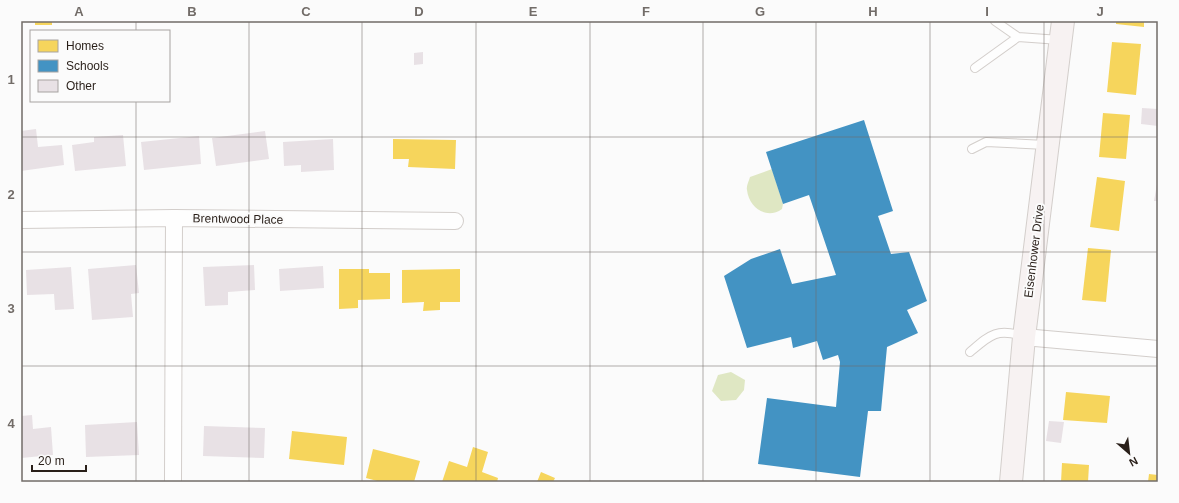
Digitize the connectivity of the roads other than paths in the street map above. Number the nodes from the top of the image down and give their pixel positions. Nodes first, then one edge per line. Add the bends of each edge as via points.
1 (995, 21) edge
2 (1062, 31) edge
3 (1018, 37) junction
4 (975, 68) dead end
5 (1047, 145) junction
6 (972, 149) dead end
7 (174, 218) junction
8 (21, 220) edge
9 (455, 221) dead end
10 (1024, 337) junction
11 (1158, 349) edge
12 (970, 352) dead end
13 (173, 482) edge
14 (1011, 482) edge

1 - 3 lane
2 - 3 lane
2 - 5 street, Eisenhower Drive
3 - 4 lane
5 - 6 lane via 986,142
5 - 10 street, Eisenhower Drive
7 - 8 street, Brentwood Place
7 - 9 street, Brentwood Place
7 - 13 street
10 - 11 street
10 - 12 lane via 1007,332 988,336
10 - 14 street, Eisenhower Drive

